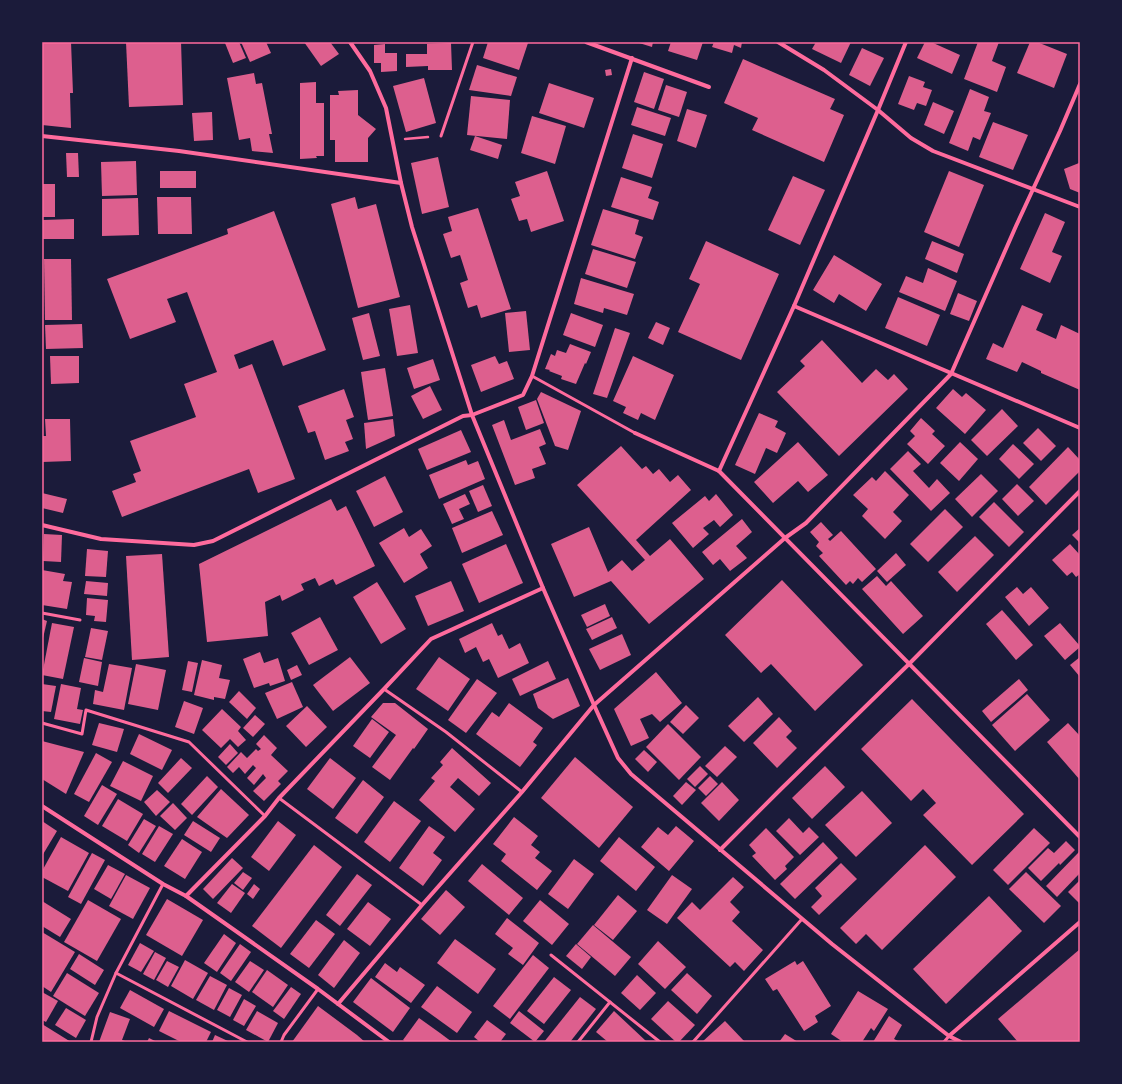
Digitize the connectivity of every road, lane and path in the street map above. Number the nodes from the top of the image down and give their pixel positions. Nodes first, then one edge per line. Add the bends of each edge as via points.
1 (350, 42) edge
2 (473, 42) edge
3 (586, 42) edge
4 (778, 42) edge
5 (906, 42) edge
6 (632, 58) junction
7 (1080, 84) edge
8 (709, 87) dead end
9 (878, 110) junction
10 (42, 136) edge
11 (441, 136) joint
12 (392, 140) junction
13 (401, 183) junction
14 (1034, 188) junction
15 (1080, 207) edge
16 (794, 306) junction
17 (951, 374) junction
18 (532, 376) junction
19 (472, 415) junction
20 (1080, 428) edge
21 (635, 433) joint
22 (719, 471) junction
23 (1080, 491) edge
24 (42, 525) edge
25 (786, 538) junction
26 (543, 588) junction
27 (42, 613) edge
28 (80, 620) dead end
29 (909, 664) junction
30 (384, 689) junction
31 (594, 705) junction
32 (42, 723) edge
33 (522, 792) junction
34 (279, 798) junction
35 (42, 806) edge
36 (265, 816) junction
37 (1080, 837) edge
38 (720, 850) junction
39 (163, 884) junction
40 (186, 896) junction
41 (422, 905) junction
42 (802, 919) junction
43 (1080, 922) edge
44 (551, 955) dead end
45 (116, 973) junction
46 (318, 989) junction
47 (610, 1002) junction
48 (338, 1004) junction
49 (949, 1036) junction
50 (91, 1042) edge
51 (247, 1042) edge
52 (281, 1042) edge
53 (389, 1042) edge
54 (578, 1042) edge
55 (660, 1042) edge
56 (693, 1042) edge
57 (944, 1042) edge
58 (961, 1042) edge

1 - 12 street via 370,71 386,108
2 - 11 lane
3 - 6 street
4 - 9 street via 824,70
5 - 9 street
6 - 8 street
6 - 18 street
7 - 14 street
9 - 14 street via 911,138 933,151
9 - 16 street
10 - 13 street via 179,151
11 - 12 path
12 - 13 street
13 - 19 street via 412,227
14 - 15 street
14 - 17 street
16 - 17 street
16 - 22 street
17 - 20 street
17 - 25 street via 806,523
18 - 19 street via 524,395
18 - 21 lane
19 - 24 street via 463,416 213,541 194,545 101,538
19 - 26 street
21 - 22 street
22 - 25 street
23 - 29 street
25 - 29 street
25 - 31 street
26 - 30 street via 431,639
26 - 31 street
27 - 28 lane
29 - 37 street
29 - 38 street
30 - 33 lane via 446,732
30 - 34 street
31 - 33 street
31 - 38 street via 618,758 631,774
32 - 36 lane via 82,734 86,710 189,742
33 - 41 street
34 - 36 street
34 - 41 lane
35 - 39 street
36 - 40 street
38 - 42 street
39 - 40 street
39 - 45 lane
40 - 46 street
41 - 48 street
42 - 49 street
42 - 56 lane
43 - 49 street
44 - 47 lane
45 - 50 lane via 97,1017
45 - 51 lane
46 - 48 street
46 - 52 lane
47 - 54 lane
47 - 55 lane
48 - 53 street
49 - 57 lane
49 - 58 street

